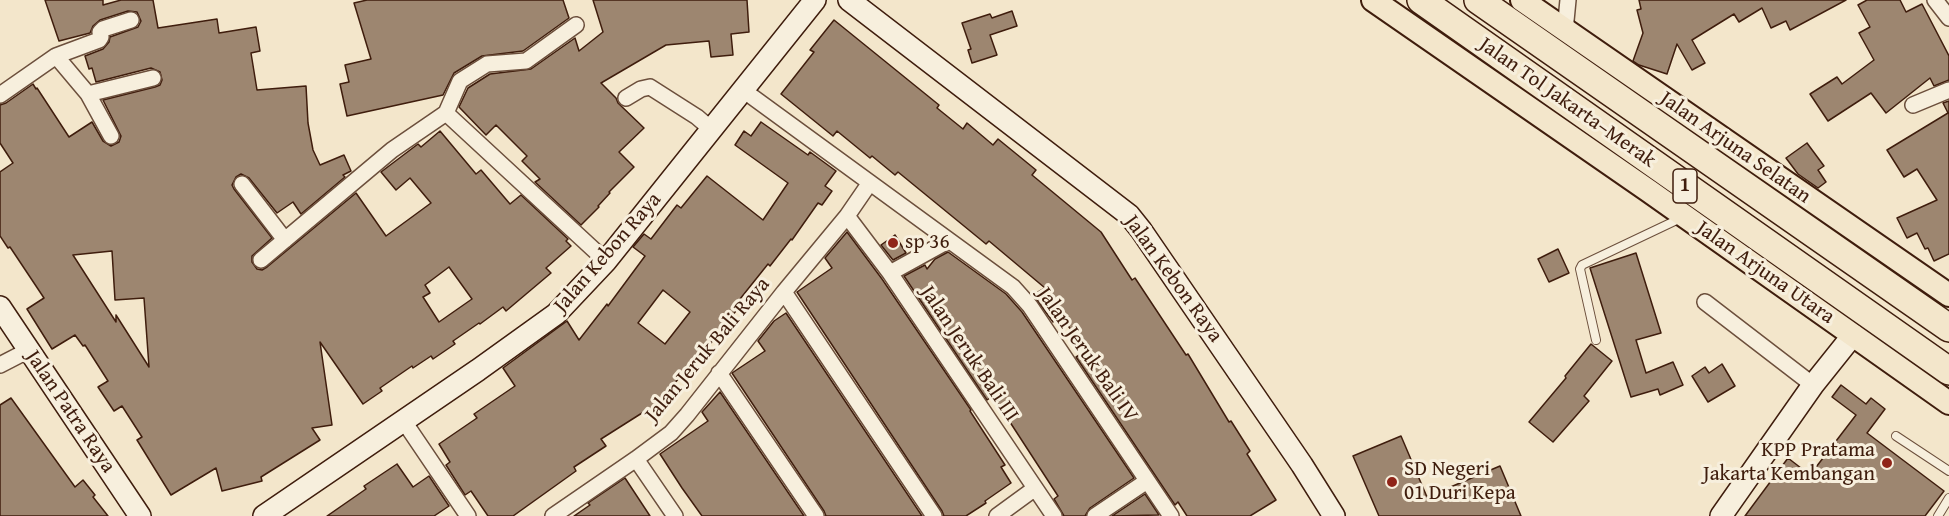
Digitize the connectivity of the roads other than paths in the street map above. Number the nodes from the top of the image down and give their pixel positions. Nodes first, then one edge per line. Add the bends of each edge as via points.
1 (815, 0) edge
2 (849, 0) edge
3 (1373, 0) edge
4 (1421, 0) edge
5 (1478, 0) edge
6 (1522, 0) edge
7 (1569, 0) edge
8 (1935, 0) edge
9 (1949, 18) edge
10 (131, 20) dead end
11 (576, 25) dead end
12 (1565, 31) junction
13 (56, 56) junction
14 (153, 78) dead end
15 (743, 90) junction
16 (1949, 90) edge
17 (88, 94) junction
18 (0, 95) edge
19 (626, 98) dead end
20 (1913, 105) dead end
21 (446, 113) junction
22 (711, 129) junction
23 (111, 136) dead end
24 (242, 184) dead end
25 (870, 184) junction
26 (847, 216) junction
27 (1683, 216) junction
28 (285, 240) junction
29 (948, 241) junction
30 (261, 260) dead end
31 (606, 261) junction
32 (890, 273) junction
33 (783, 292) junction
34 (1949, 295) edge
35 (1705, 302) dead end
36 (1, 311) edge
37 (1949, 328) edge
38 (1853, 335) junction
39 (1596, 340) dead end
40 (29, 350) junction
41 (0, 365) edge
42 (1949, 371) edge
43 (719, 373) junction
44 (1813, 385) junction
45 (1949, 403) edge
46 (403, 420) junction
47 (1896, 436) dead end
48 (636, 459) junction
49 (1949, 471) edge
50 (1148, 481) junction
51 (1034, 489) junction
52 (1949, 498) edge
53 (1327, 513) edge
54 (140, 516) edge
55 (264, 516) edge
56 (468, 516) edge
57 (553, 516) edge
58 (675, 516) edge
59 (816, 516) edge
60 (934, 516) edge
61 (996, 516) edge
62 (1054, 516) edge
63 (1095, 516) edge
64 (1171, 516) edge
65 (1721, 516) edge
66 (1938, 516) edge

1 - 15 street, Jalan Kebon Raya
2 - 53 street, Jalan Kebon Raya via 1129,215
3 - 27 main road, Jalan Arjuna Utara
4 - 42 highway, Jalan Tol Jakarta–Merak / 1
5 - 37 highway, Jalan Tol Jakarta–Merak / 1
6 - 12 main road, Jalan Arjuna Selatan
7 - 12 street
8 - 9 street
10 - 13 street via 102,29 99,40
11 - 21 street via 526,61 487,64 460,81
12 - 34 main road, Jalan Arjuna Selatan
13 - 17 street
13 - 18 street
14 - 17 street
15 - 22 street, Jalan Kebon Raya
15 - 25 street, Jalan Jeruk Bali IV
16 - 20 street
17 - 23 street
19 - 22 street via 650,87
21 - 28 street via 392,150
21 - 31 street
22 - 31 street, Jalan Kebon Raya
24 - 28 street
25 - 26 street, Jalan Jeruk Bali Raya
25 - 29 street, Jalan Jeruk Bali IV
26 - 32 street, Jalan Jeruk Bali III
26 - 33 street, Jalan Jeruk Bali Raya
27 - 38 main road, Jalan Arjuna Utara
27 - 39 lane via 1582,265
28 - 30 street
29 - 32 street
29 - 50 street, Jalan Jeruk Bali IV via 1013,287 1030,306
31 - 46 street, Jalan Kebon Raya via 556,314
32 - 51 street, Jalan Jeruk Bali III
33 - 43 street, Jalan Jeruk Bali Raya
33 - 60 street
35 - 44 street
36 - 40 street, Jalan Patra Raya
38 - 44 street
38 - 45 main road, Jalan Arjuna Utara
40 - 41 street
40 - 54 street, Jalan Patra Raya
43 - 48 street, Jalan Jeruk Bali Raya via 671,433
43 - 59 street
44 - 65 street
46 - 55 street, Jalan Kebon Raya
46 - 56 street
47 - 49 lane
48 - 57 street, Jalan Jeruk Bali Raya
48 - 58 street
50 - 63 street
50 - 64 street, Jalan Jeruk Bali IV
51 - 61 street
51 - 62 street, Jalan Jeruk Bali III
52 - 66 lane

